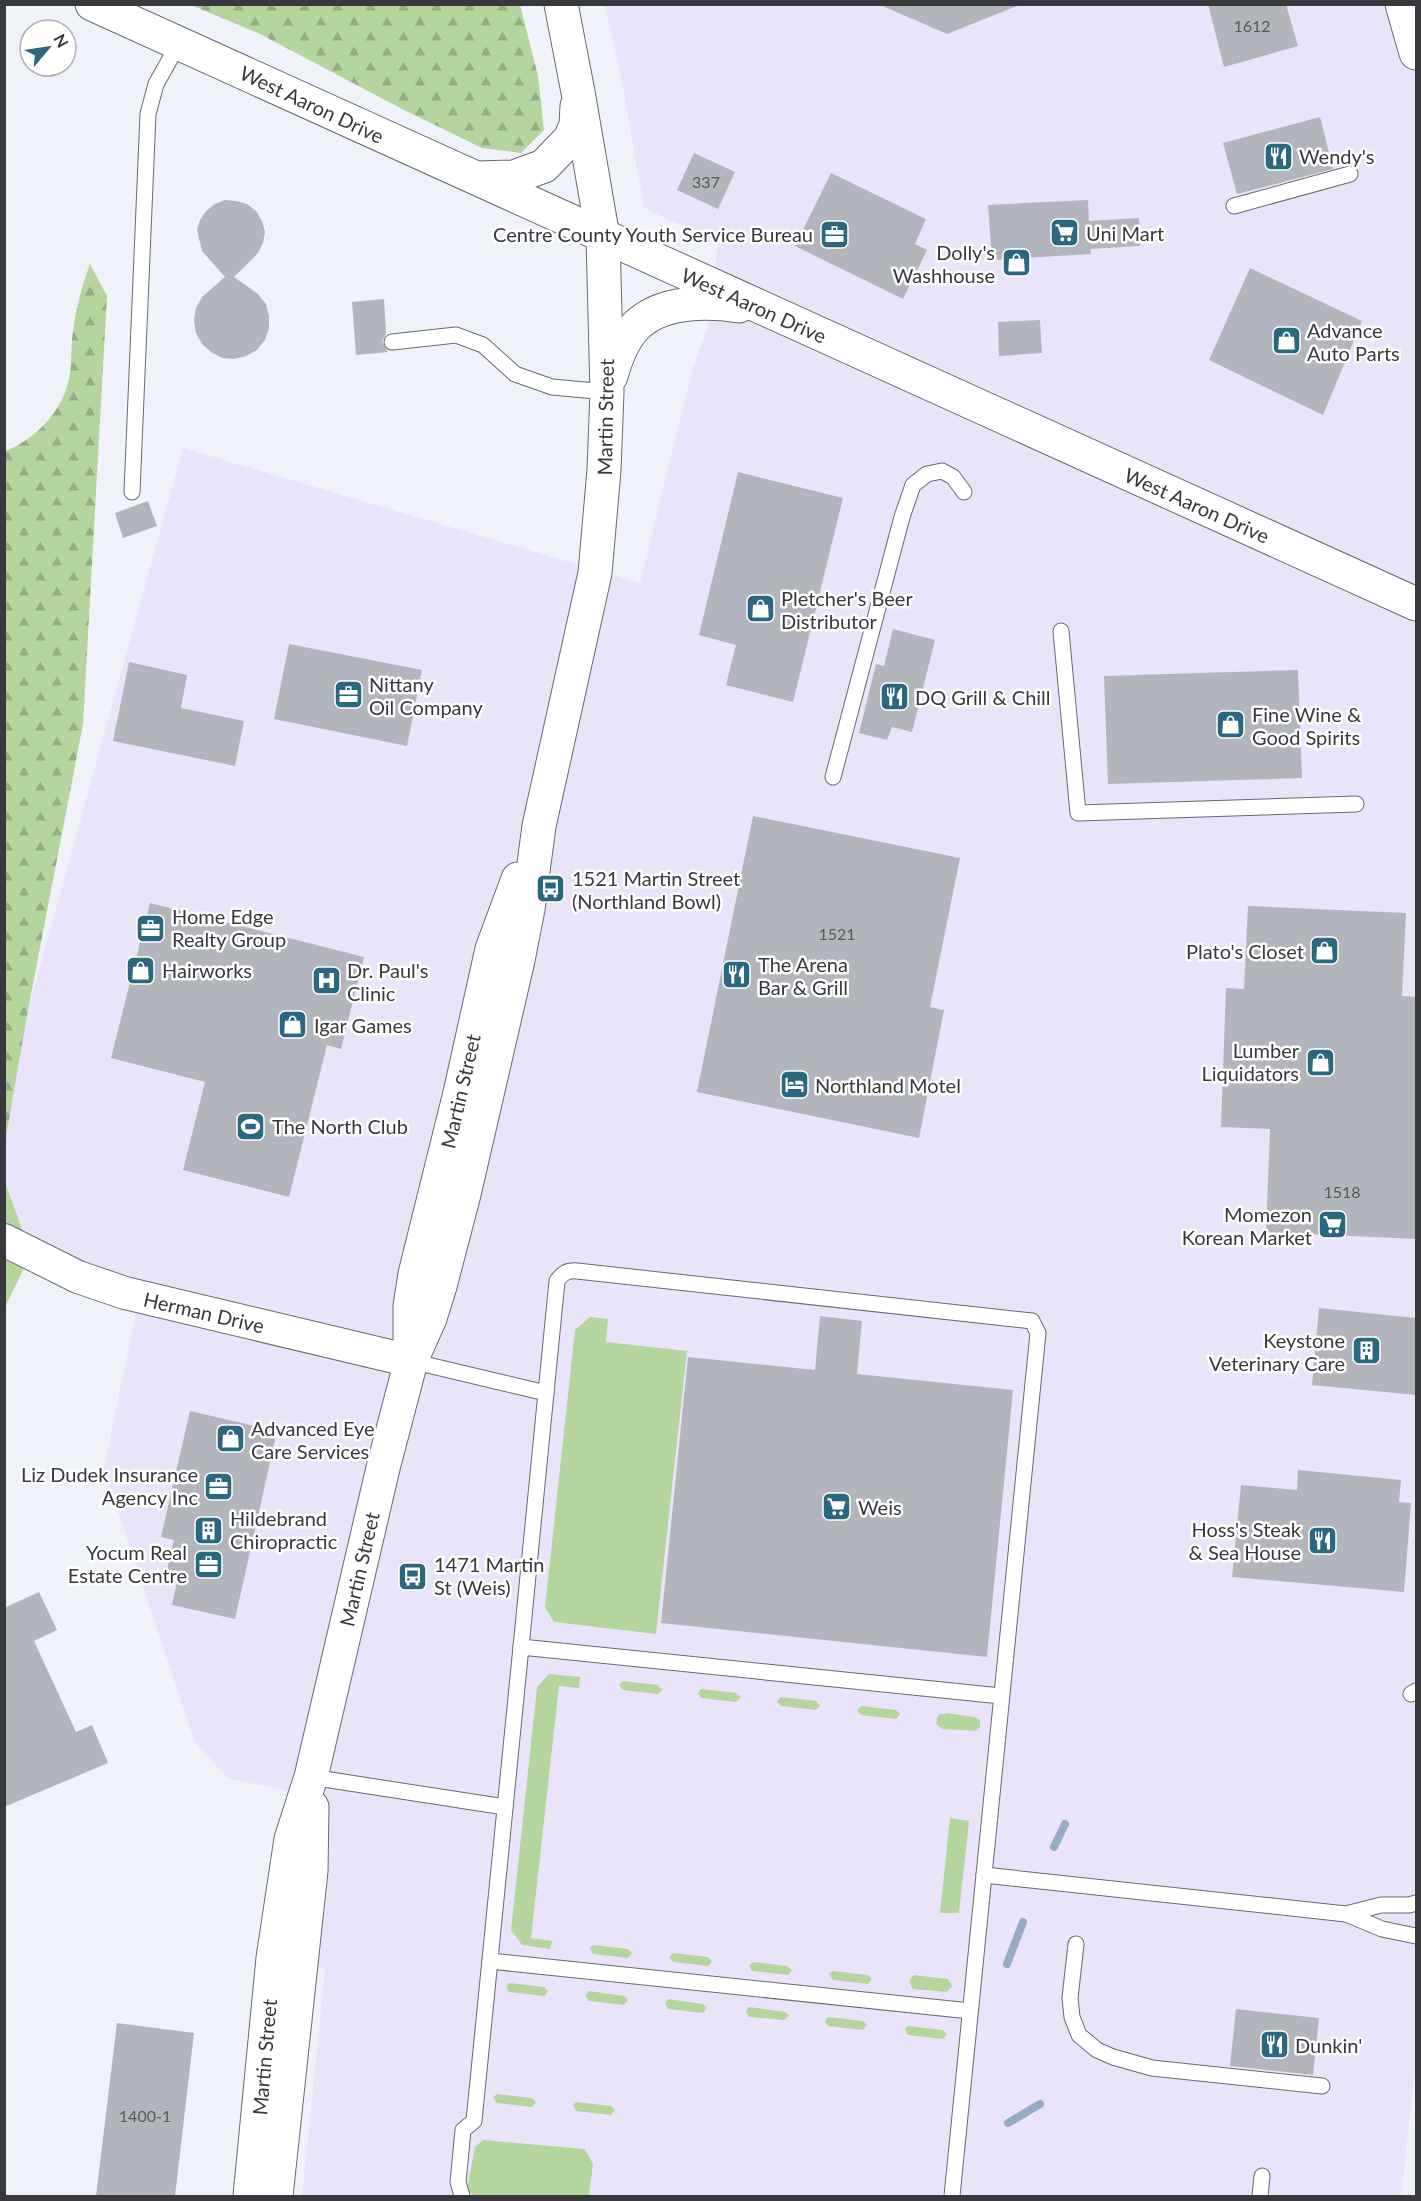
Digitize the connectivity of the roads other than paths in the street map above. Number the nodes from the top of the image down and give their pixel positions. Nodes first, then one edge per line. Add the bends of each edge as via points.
1 (93, 4) edge
2 (561, 4) edge
3 (1402, 4) edge
4 (179, 43) junction
5 (1416, 53) edge
6 (578, 92) junction
7 (1350, 174) dead end
8 (473, 178) junction
9 (1234, 206) dead end
10 (603, 237) junction
11 (761, 309) junction
12 (392, 342) dead end
13 (607, 392) junction
14 (132, 492) dead end
15 (964, 492) dead end
16 (1416, 604) edge
17 (1061, 631) dead end
18 (833, 777) dead end
19 (1356, 804) dead end
20 (4, 1240) edge
21 (411, 1361) junction
22 (546, 1393) junction
23 (521, 1647) junction
24 (1002, 1696) junction
25 (311, 1777) junction
26 (505, 1807) junction
27 (984, 1875) junction
28 (1416, 1902) edge
29 (1346, 1914) junction
30 (1416, 1936) edge
31 (1077, 1944) dead end
32 (490, 1961) junction
33 (970, 2011) junction
34 (1322, 2086) dead end
35 (1262, 2176) dead end
36 (250, 2196) edge
37 (276, 2196) edge
38 (462, 2196) edge
39 (952, 2196) edge
40 (1260, 2196) edge

1 - 4 street, West Aaron Drive
2 - 6 street, Martin Street
3 - 5 street
4 - 8 street, West Aaron Drive
4 - 14 lane via 156,84 148,114
6 - 8 street via 576,125 570,140 544,166 514,177
6 - 10 street, Martin Street
7 - 9 lane
8 - 10 street, West Aaron Drive
10 - 11 street, West Aaron Drive
10 - 13 street, Martin Street
11 - 13 street via 710,302 647,317 635,327 616,357
11 - 16 street, West Aaron Drive
12 - 13 lane via 456,335 483,345 515,374 552,387
13 - 21 street, Martin Street via 595,573 539,826 492,949 415,1274 410,1306
15 - 18 lane via 954,477 942,471 927,474 913,485
17 - 19 lane via 1078,813
20 - 21 street, Herman Drive via 78,1277 125,1293
21 - 22 lane
21 - 25 street, Martin Street
22 - 23 lane
22 - 24 lane via 557,1281 570,1270 1032,1321 1038,1333
23 - 24 lane
23 - 26 lane
24 - 27 lane
25 - 26 lane
25 - 36 street, Martin Street via 285,1870
25 - 37 street, Martin Street via 311,1871
26 - 32 lane
27 - 29 lane
27 - 33 lane
28 - 29 lane
29 - 30 lane via 1382,1929
31 - 34 lane via 1070,1998 1072,2017 1079,2036 1097,2050 1152,2068
32 - 33 lane
32 - 38 lane via 474,2121 463,2130 458,2182
33 - 39 lane
35 - 40 lane

